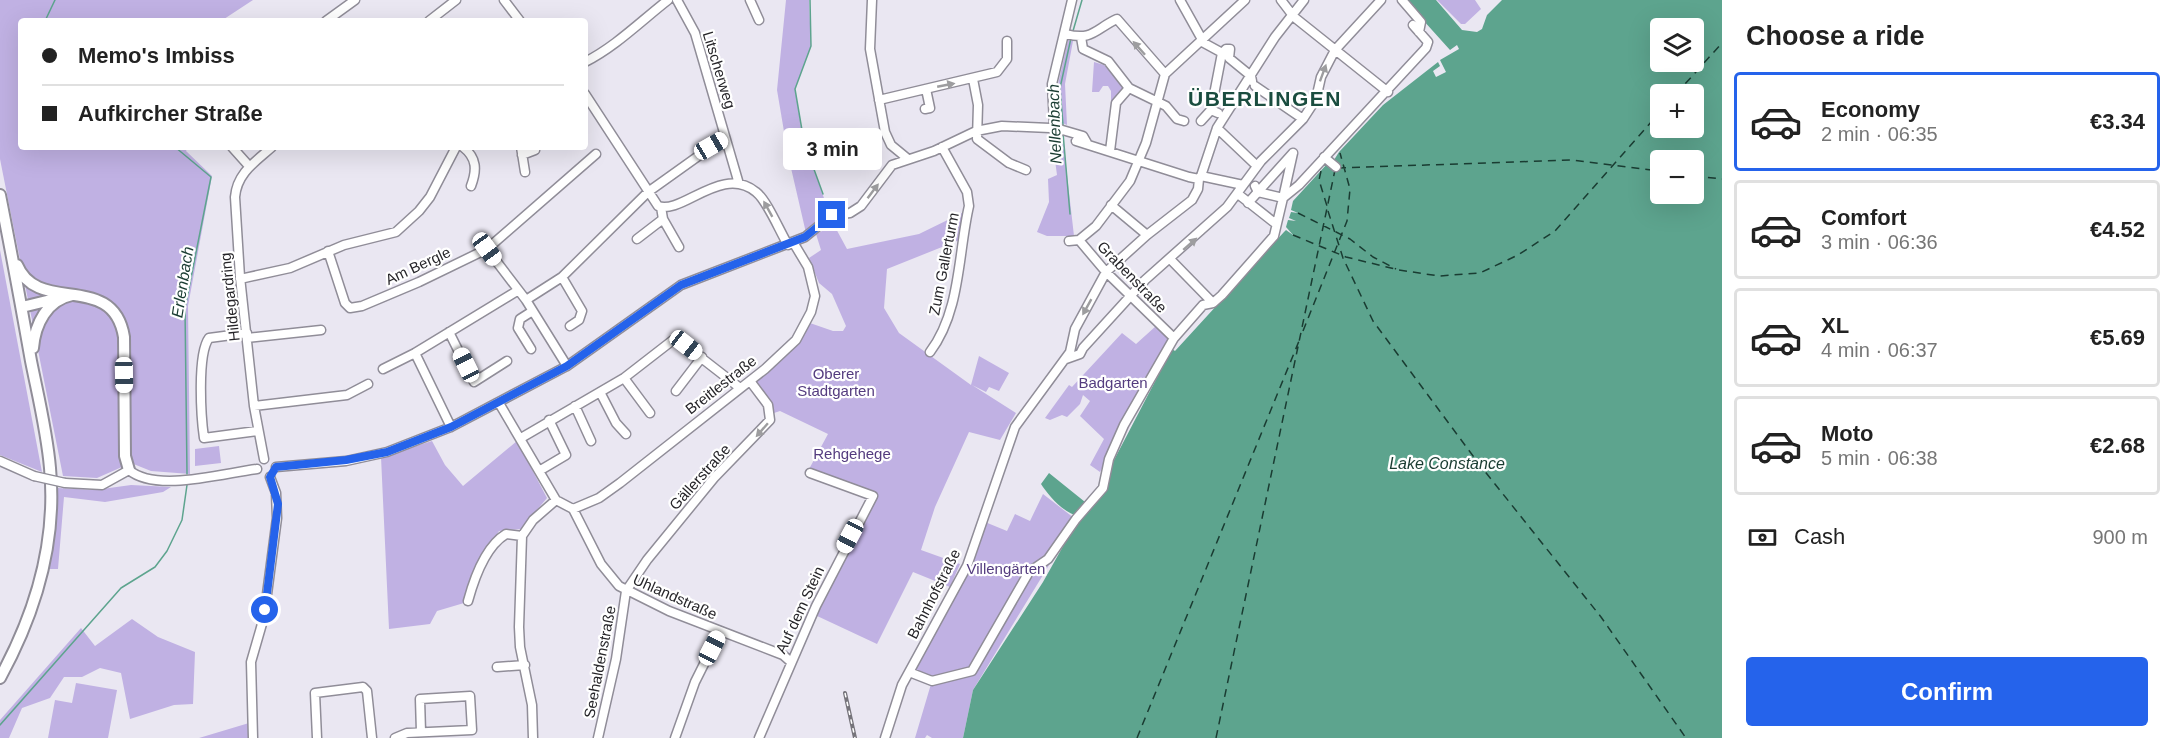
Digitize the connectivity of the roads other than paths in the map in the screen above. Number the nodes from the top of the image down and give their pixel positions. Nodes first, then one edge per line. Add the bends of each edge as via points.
1 (355, 0) edge
2 (456, 0) edge
3 (504, 0) edge
4 (668, 0) edge
5 (677, 0) edge
6 (750, 0) edge
7 (872, 0) edge
8 (1072, 0) edge
9 (1180, 0) edge
10 (1245, 0) edge
11 (1281, 0) edge
12 (1304, 0) edge
13 (1381, 0) edge
14 (1402, 0) edge
15 (1292, 14) junction
16 (330, 18) edge
17 (433, 18) edge
18 (518, 18) edge
19 (759, 20) dead end
20 (1073, 36) junction
21 (1203, 40) junction
22 (1007, 41) dead end
23 (1335, 50) junction
24 (1226, 56) junction
25 (588, 60) edge
26 (1165, 74) junction
27 (973, 79) junction
28 (1253, 82) junction
29 (1129, 88) junction
30 (926, 89) junction
31 (1388, 92) junction
32 (588, 99) edge
33 (879, 100) junction
34 (1157, 103) junction
35 (926, 109) dead end
36 (1303, 119) junction
37 (1184, 121) dead end
38 (1201, 121) dead end
39 (1055, 128) junction
40 (1217, 129) junction
41 (976, 131) junction
42 (725, 137) junction
43 (942, 147) junction
44 (235, 150) edge
45 (268, 150) edge
46 (454, 150) edge
47 (465, 150) edge
48 (536, 150) dead end
49 (522, 151) edge
50 (1110, 151) junction
51 (1282, 151) dead end
52 (1293, 153) junction
53 (596, 154) dead end
54 (1324, 157) junction
55 (908, 159) junction
56 (1139, 160) junction
57 (249, 166) junction
58 (1257, 166) junction
59 (1336, 167) dead end
60 (1026, 170) dead end
61 (525, 172) dead end
62 (1200, 178) junction
63 (739, 184) junction
64 (471, 186) dead end
65 (1257, 189) junction
66 (1240, 190) junction
67 (648, 192) junction
68 (0, 195) edge
69 (1283, 198) junction
70 (1248, 203) junction
71 (1111, 205) junction
72 (661, 207) junction
73 (663, 219) junction
74 (1276, 224) junction
75 (1148, 235) junction
76 (637, 239) dead end
77 (790, 243) junction
78 (679, 247) dead end
79 (11, 248) junction
80 (487, 249) junction
81 (328, 251) junction
82 (1171, 260) junction
83 (1107, 272) junction
84 (562, 277) junction
85 (240, 279) junction
86 (518, 291) junction
87 (65, 295) junction
88 (1130, 296) junction
89 (526, 300) junction
90 (1215, 303) junction
91 (21, 304) junction
92 (531, 312) junction
93 (570, 326) dead end
94 (321, 330) dead end
95 (449, 332) junction
96 (247, 336) junction
97 (1174, 338) junction
98 (531, 350) dead end
99 (1072, 350) junction
100 (930, 352) dead end
101 (415, 353) junction
102 (702, 357) junction
103 (507, 361) dead end
104 (32, 363) junction
105 (567, 366) junction
106 (383, 369) dead end
107 (624, 378) junction
108 (750, 381) junction
109 (368, 384) dead end
110 (740, 388) junction
111 (676, 391) dead end
112 (600, 392) junction
113 (500, 403) junction
114 (254, 406) junction
115 (575, 406) junction
116 (650, 413) dead end
117 (549, 420) junction
118 (451, 427) junction
119 (257, 431) junction
120 (626, 434) dead end
121 (521, 438) junction
122 (591, 441) dead end
123 (264, 459) junction
124 (0, 461) edge
125 (276, 467) junction
126 (257, 469) junction
127 (129, 470) junction
128 (539, 471) junction
129 (810, 473) dead end
130 (270, 477) junction
131 (556, 500) junction
132 (573, 509) junction
133 (522, 536) junction
134 (626, 591) junction
135 (468, 601) dead end
136 (720, 632) junction
137 (791, 662) junction
138 (525, 665) junction
139 (497, 667) dead end
140 (909, 672) junction
141 (0, 678) edge
142 (421, 732) junction
143 (253, 738) edge
144 (317, 738) edge
145 (372, 738) edge
146 (395, 738) edge
147 (533, 738) edge
148 (598, 738) edge
149 (675, 738) edge
150 (759, 738) edge
151 (885, 738) edge

1 - 16 street
2 - 17 street
3 - 18 street
4 - 25 street via 607,50
5 - 42 street, Litscherweg via 695,33
6 - 19 street
7 - 33 street via 870,49
8 - 20 street
9 - 21 street
10 - 21 street
11 - 15 street
12 - 15 street
13 - 23 street
14 - 31 street via 1421,22 1416,28 1428,42
15 - 23 street
15 - 28 street
26 -> 20 street via 1117,19 1096,33
20 - 29 street via 1083,49 1107,61
20 - 39 street via 1053,84
21 - 24 street
21 - 26 street
22 - 27 street via 1003,67
23 - 31 street
36 -> 23 street via 1316,99 1324,70
24 - 28 street
24 - 38 street via 1214,111
26 - 34 street
30 -> 27 street
27 - 41 street via 978,113
28 - 36 street
28 - 40 street
29 - 34 street
29 - 50 street via 1116,103
30 - 33 street
30 - 35 street via 930,108
31 - 54 street
32 - 67 street
33 - 55 street via 891,145
34 - 37 street
34 - 56 street
36 - 58 street
39 - 41 street via 1002,126
39 - 50 street via 1071,137 1083,136 1087,143
40 - 58 street
40 - 62 street
41 - 43 street
41 - 60 street via 977,139 987,148
42 - 63 street, Litscherweg
42 - 67 street
43 - 55 street
43 - 100 street, Zum Gallerturm via 967,192 969,206 949,315
44 - 57 street
45 - 57 street, Hildegardring
46 - 81 street via 430,197 403,228
47 - 64 street via 476,171
48 - 49 street
49 - 61 street
50 - 56 street
51 - 52 street
52 - 65 street
52 - 69 street
53 - 80 street, Am Bergle
54 - 59 street
54 - 69 street
77 -> 55 street via 814,231 832,215 856,210 892,165
56 - 62 street
56 - 71 street via 1130,181
57 - 85 street, Hildegardring via 239,179 235,197
58 - 66 street
62 - 66 street
62 - 75 street via 1192,200
63 - 72 street via 710,188
77 -> 63 street, Breitlestraße via 758,192
65 - 69 street
65 - 70 street
66 - 70 street
82 -> 66 street via 1220,216
67 - 72 street
67 - 84 street
68 - 79 main road
69 - 74 street
70 - 74 street
71 - 75 street
71 - 83 street, Grabenstraße via 1096,226 1074,240
72 - 73 street
73 - 76 street
73 - 78 street
74 - 90 street via 1274,236
75 - 83 street
77 - 105 street via 681,285
77 - 108 street, Breitlestraße via 812,278 815,296 811,312 795,340
79 - 87 main road via 26,280 37,288
79 - 91 main road
80 - 81 street, Am Bergle via 353,308 345,303
80 - 86 street
81 - 85 street via 291,268
82 - 88 street
82 - 90 street
83 - 88 street, Grabenstraße
83 -> 99 street via 1076,329
84 - 89 street
84 - 93 street via 582,311 579,320
85 - 96 street, Hildegardring
86 - 89 street
86 - 95 street
87 - 91 main road
87 - 104 main road via 39,321
87 - 127 main road via 92,297 107,306 123,331 125,456
88 - 97 street, Grabenstraße
88 - 99 street via 1083,348 1079,343
89 - 92 street
90 - 97 street via 1203,305
91 - 104 main road
92 - 98 street via 520,319 518,328
92 - 105 street
94 - 96 street
95 - 101 street
95 - 103 street via 474,382
96 - 114 street, Hildegardring
96 - 119 street via 209,338 204,345 200,410 204,438
97 - 140 street via 1124,425 1103,488 1048,559 1025,578 972,671 932,681
99 - 140 street, Bahnhofstraße via 1015,427 967,566
101 - 106 street
101 - 118 street
102 - 107 street via 673,340
102 - 110 street
102 - 111 street
104 - 141 main road via 48,452 50,521 34,600
105 - 113 street
107 - 112 street
107 - 116 street
108 - 110 street, Breitlestraße
108 -> 134 street, Gällerstraße via 768,405 771,414 767,425 714,478
109 - 114 street via 347,395
110 - 132 street, Breitlestraße via 599,498
112 - 115 street
112 - 120 street
113 - 118 street
113 - 121 street
114 - 119 street, Hildegardring
115 - 117 street
115 - 122 street
117 - 121 street
117 - 128 street via 566,454
118 - 125 street via 387,452
119 - 123 street, Hildegardring
121 - 128 street
123 - 125 street via 270,459
123 - 126 street
124 - 127 street, bridge via 34,476 64,483 102,484
125 - 130 street
126 - 127 street via 166,481 141,478
126 - 130 street via 261,476
128 - 131 street
129 - 137 street, Auf dem Stein via 873,496
130 - 143 street via 276,493 277,518 264,616 250,662
131 - 132 street
131 - 133 street
132 - 134 street, Uhlandstraße via 601,564
133 - 135 street via 506,534 498,541 473,582
133 - 138 street via 519,622
134 - 136 street, Uhlandstraße
134 - 148 street, Seehaldenstraße
136 - 137 street, Uhlandstraße via 783,655
136 - 149 street via 695,682
137 - 150 street, Auf dem Stein
138 - 139 street
138 - 147 street
140 - 151 street, Bahnhofstraße via 895,699
142 - 142 street via 472,730 470,696 420,699
142 - 146 street via 402,733
144 - 145 street via 315,693 363,687 367,690

